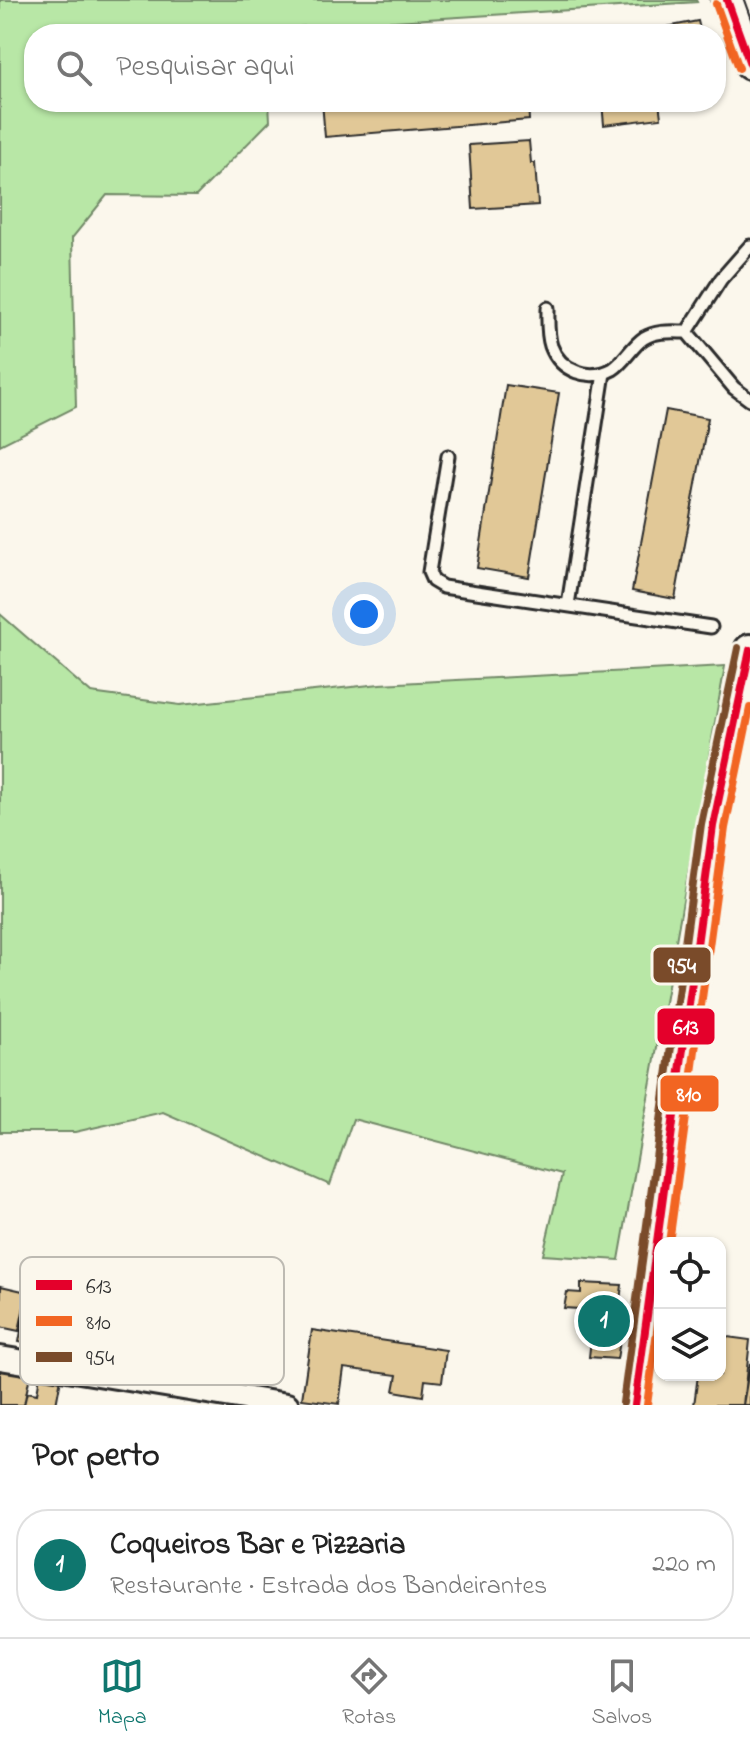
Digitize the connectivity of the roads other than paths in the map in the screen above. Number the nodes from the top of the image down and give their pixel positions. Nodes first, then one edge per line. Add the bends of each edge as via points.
1 (727, 0) edge
2 (750, 64) edge
3 (750, 246) edge
4 (548, 308) dead end
5 (687, 332) junction
6 (604, 373) junction
7 (750, 400) edge
8 (448, 456) dead end
9 (568, 605) junction
10 (711, 627) dead end
11 (750, 650) edge
12 (0, 1358) edge
13 (20, 1361) edge
14 (165, 1385) edge
15 (287, 1405) edge
16 (635, 1405) edge

1 - 2 main road
3 - 5 lane
4 - 6 lane via 556,356 577,373
5 - 6 lane via 643,339
5 - 7 lane
6 - 9 lane
8 - 9 lane via 429,572 433,581 443,587
9 - 10 lane
11 - 16 main road via 713,826
12 - 13 street
14 - 15 street

